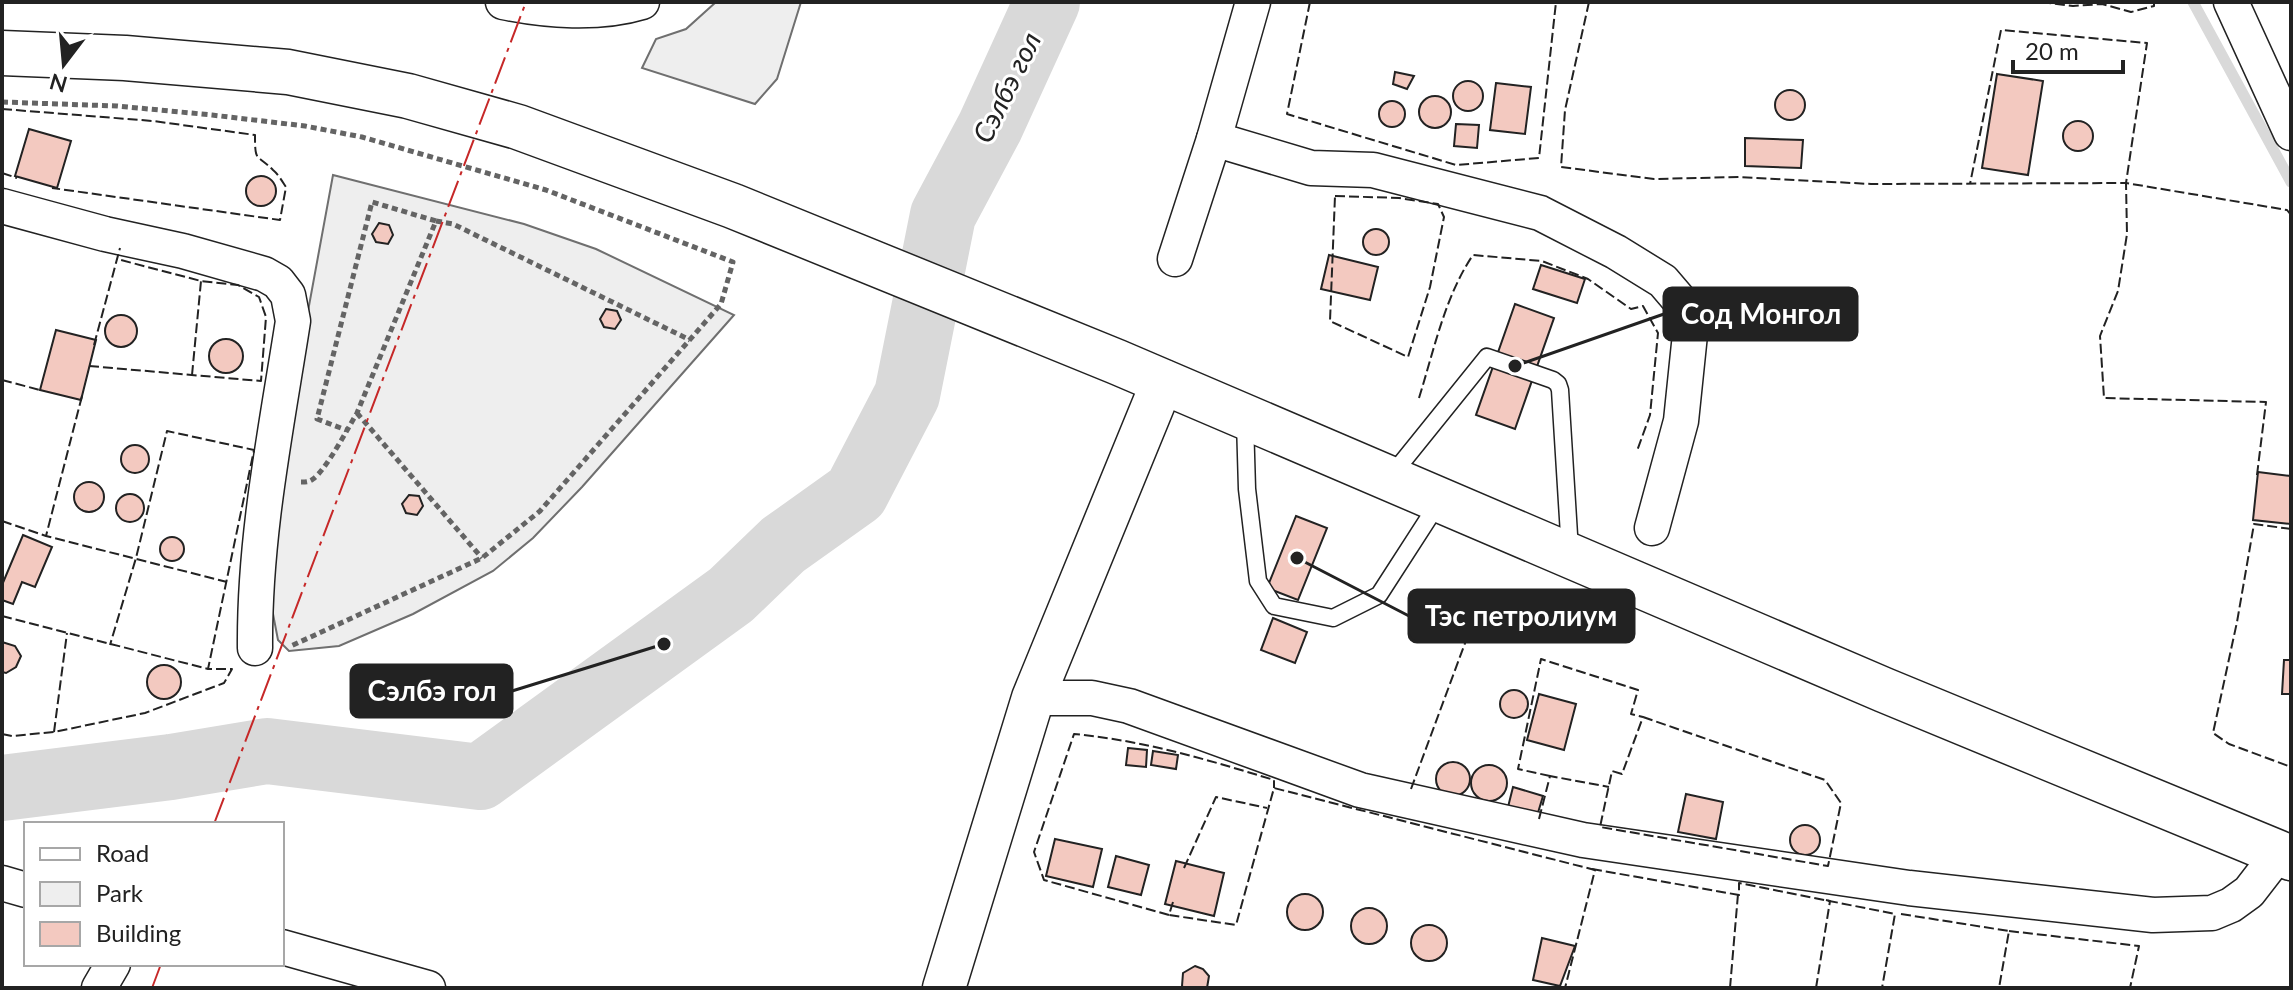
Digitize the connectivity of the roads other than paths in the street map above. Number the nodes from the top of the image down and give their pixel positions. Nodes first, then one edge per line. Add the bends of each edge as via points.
1 (503, 2) edge
2 (642, 2) edge
3 (1253, 2) edge
4 (2231, 2) edge
5 (2, 53) edge
6 (2291, 133) edge
7 (1214, 139) junction
8 (2, 206) edge
9 (1175, 259) dead end
10 (1163, 381) junction
11 (1245, 415) junction
12 (1390, 477) junction
13 (1441, 499) junction
14 (1652, 528) dead end
15 (1571, 556) junction
16 (268, 650) road end
17 (1033, 698) junction
18 (2285, 856) edge
19 (2, 883) edge
20 (24, 889) edge
21 (284, 948) edge
22 (112, 966) edge
23 (99, 988) edge
24 (428, 988) edge
25 (944, 988) edge

1 - 2 street via 580,9
3 - 7 street
4 - 6 street
5 - 10 main road via 288,72 518,127 733,206
7 - 9 street
7 - 14 street via 1311,168 1373,170 1540,213 1663,281 1692,315 1681,421
8 - 16 street via 264,274 288,295 293,321 255,594
10 - 11 main road
10 - 17 street
11 - 12 main road
11 - 13 lane via 1258,581 1274,606 1333,618 1379,595
12 - 13 main road
12 - 15 lane via 1487,357 1553,380 1560,390
13 - 15 main road
15 - 18 main road
17 - 18 street via 1092,698 1129,706 1360,790 1583,840 1909,888 2153,915 2212,913 2249,892
17 - 25 street
19 - 20 street
21 - 24 street
22 - 23 street

